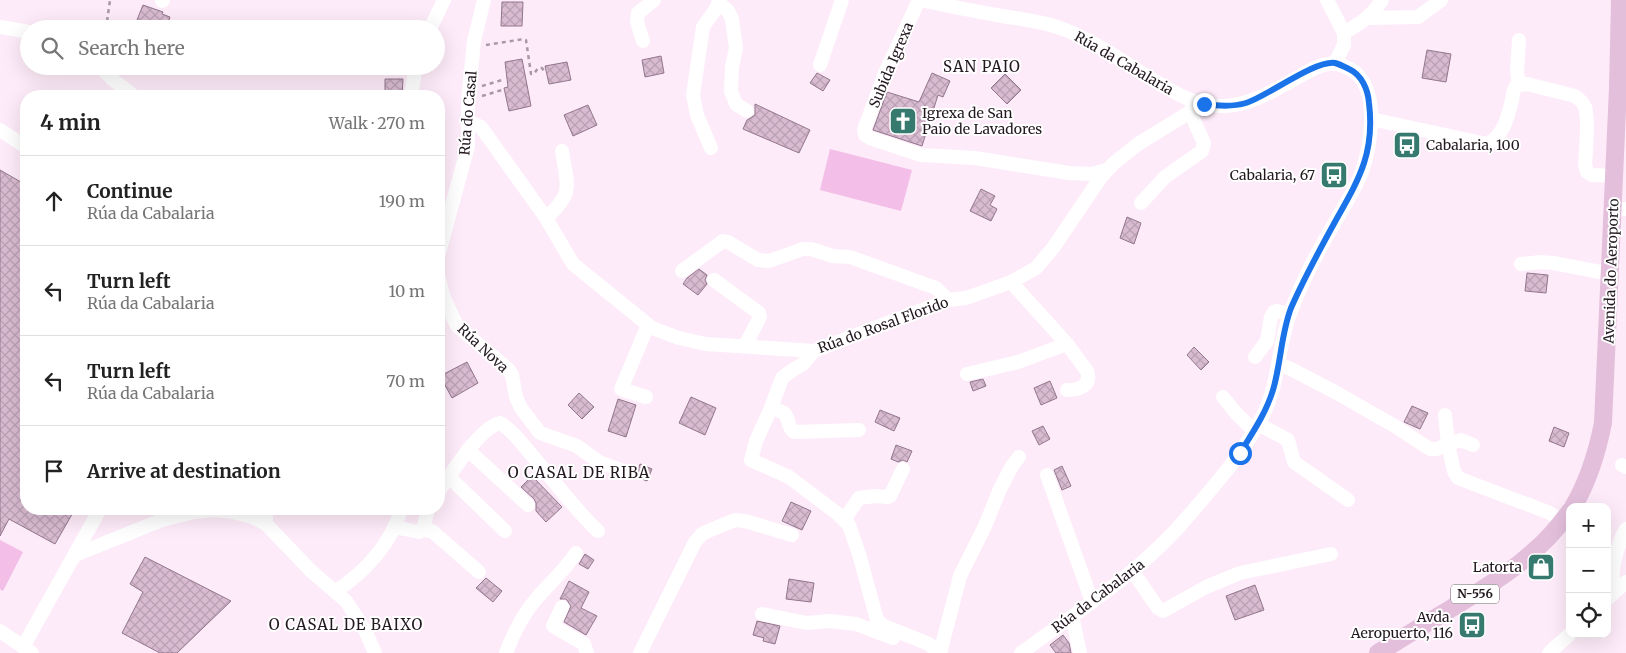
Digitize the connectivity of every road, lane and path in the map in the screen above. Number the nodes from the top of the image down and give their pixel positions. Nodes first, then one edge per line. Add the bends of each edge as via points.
1 (110, 0) edge
2 (444, 0) edge
3 (484, 0) edge
4 (654, 0) edge
5 (842, 0) edge
6 (920, 0) edge
7 (1326, 0) edge
8 (1382, 0) edge
9 (1441, 0) edge
10 (1620, 0) edge
11 (719, 1) edge
12 (955, 4) edge
13 (1368, 18) junction
14 (107, 20) edge
15 (434, 20) edge
16 (0, 26) edge
17 (20, 30) edge
18 (1344, 34) junction
19 (1519, 40) dead end
20 (643, 41) dead end
21 (480, 46) dead end
22 (1335, 63) junction
23 (820, 65) dead end
24 (544, 71) dead end
25 (108, 75) edge
26 (414, 75) edge
27 (502, 80) dead end
28 (1519, 85) junction
29 (475, 88) dead end
30 (126, 90) edge
31 (412, 90) edge
32 (502, 90) dead end
33 (476, 98) dead end
34 (1193, 107) junction
35 (746, 112) dead end
36 (1371, 120) junction
37 (468, 122) junction
38 (0, 130) edge
39 (20, 143) edge
40 (711, 148) dead end
41 (562, 151) dead end
42 (1107, 170) junction
43 (1614, 176) junction
44 (1141, 203) dead end
45 (1620, 208) edge
46 (546, 218) junction
47 (445, 219) edge
48 (1521, 264) dead end
49 (682, 270) dead end
50 (1611, 274) junction
51 (714, 280) dead end
52 (1011, 282) junction
53 (445, 300) edge
54 (948, 300) junction
55 (1289, 314) junction
56 (648, 325) junction
57 (1067, 344) junction
58 (745, 346) junction
59 (814, 351) junction
60 (1255, 357) dead end
61 (1279, 365) junction
62 (967, 374) dead end
63 (1067, 390) dead end
64 (646, 397) dead end
65 (1223, 397) dead end
66 (771, 408) junction
67 (1445, 415) dead end
68 (1256, 427) junction
69 (859, 430) dead end
70 (1448, 444) junction
71 (1473, 445) dead end
72 (468, 450) junction
73 (1019, 457) dead end
74 (903, 469) dead end
75 (629, 474) dead end
76 (1047, 475) dead end
77 (449, 477) junction
78 (445, 483) edge
79 (1348, 500) dead end
80 (1574, 503) edge
81 (528, 505) dead end
82 (97, 515) edge
83 (182, 515) edge
84 (244, 515) edge
85 (266, 515) edge
86 (399, 515) edge
87 (427, 515) edge
88 (1566, 516) edge
89 (844, 520) junction
90 (266, 524) junction
91 (394, 528) junction
92 (1626, 529) edge
93 (423, 530) junction
94 (505, 531) dead end
95 (598, 531) dead end
96 (792, 535) dead end
97 (576, 553) dead end
98 (1331, 554) dead end
99 (75, 555) junction
100 (479, 572) dead end
101 (1133, 572) junction
102 (1622, 585) edge
103 (336, 591) junction
104 (1611, 595) edge
105 (1092, 602) junction
106 (562, 607) dead end
107 (762, 614) dead end
108 (1072, 616) junction
109 (2, 635) edge
110 (1566, 638) edge
111 (28, 650) edge
112 (373, 652) edge
113 (506, 653) edge
114 (587, 653) edge
115 (640, 653) edge
116 (937, 653) edge
117 (1021, 653) edge
118 (1080, 653) edge
119 (1378, 653) edge
120 (1549, 653) edge

1 - 14 path
2 - 15 street
3 - 37 street, Rúa do Casal via 474,41
4 - 20 street via 638,13 637,22
5 - 23 street
6 - 12 street, Rúa da Cabalaria
6 - 42 street, Subida Igrexa via 885,73 865,135 921,155 974,158 1069,173 1091,174
7 - 18 street
8 - 13 street
9 - 13 street via 1418,17
10 - 43 main road, Avenida do Aeroporto
11 - 35 street via 732,19 736,48 731,90 736,104
11 - 40 street via 703,27 693,95 697,115
12 - 34 street, Rúa da Cabalaria via 1062,28 1087,39
13 - 18 street
16 - 17 street
18 - 22 street via 1344,45
19 - 28 street
21 - 24 path via 524,39 531,74 538,68
22 - 34 street, Rúa da Cabalaria via 1312,69 1245,104
22 - 36 street, Rúa da Cabalaria via 1361,78 1369,96
25 - 30 street
26 - 31 street
27 - 29 path
28 - 36 street via 1515,88 1503,129 1487,144
28 - 43 street via 1526,84 1580,99 1586,116 1586,172
32 - 33 path
34 - 42 street, Rúa do Rosal Florido via 1138,144
34 - 44 street via 1204,143 1202,151 1165,177
36 - 55 street, Rúa da Cabalaria via 1361,174
37 - 46 street, Rúa do Rosal Florido via 481,127
37 - 47 street, Rúa do Casal via 468,146
38 - 39 street
41 - 46 street via 568,189 559,207
42 - 52 street, Rúa do Rosal Florido via 1036,268
43 - 45 main road, Avenida do Aeroporto
45 - 50 main road, Avenida do Aeroporto
46 - 56 street, Rúa do Rosal Florido via 573,264
48 - 50 street via 1553,263
49 - 54 street via 723,240 758,260 769,261 811,249 850,257 936,288
50 - 80 main road, Avenida do Aeroporto via 1603,423 1594,462
51 - 58 street via 759,313
52 - 54 street, Rúa do Rosal Florido via 966,298
52 - 57 street
53 - 75 street, Rúa Nova via 457,326 508,370 521,408 540,433 577,446 599,462
54 - 59 street, Rúa do Rosal Florido
55 - 60 street via 1277,311 1270,317 1268,341
55 - 61 street, Rúa da Cabalaria
56 - 58 street, Rúa do Rosal Florido via 679,338 706,344
56 - 64 street via 621,389
57 - 62 street via 1018,362
57 - 63 street via 1089,375 1087,384
58 - 59 street, Rúa do Rosal Florido
59 - 66 street via 803,364 782,378
61 - 68 street, Rúa da Cabalaria via 1268,405
61 - 70 street via 1335,392 1430,449
65 - 68 street via 1234,412
66 - 69 street via 787,416 788,426 794,432
66 - 89 street via 751,460 789,477
67 - 70 street
68 - 79 street via 1288,440 1294,462
68 - 101 street, Rúa da Cabalaria via 1240,453 1188,517
70 - 71 street via 1461,440
70 - 88 street via 1458,478
72 - 77 street
72 - 81 street
72 - 95 street via 500,423 523,444 573,507
73 - 116 street via 1000,489 960,576
74 - 89 street via 888,498 858,498
76 - 105 street
77 - 78 street
77 - 94 street
82 - 99 street
83 - 99 street
84 - 90 street
85 - 90 street
86 - 91 street
87 - 93 street
88 - 119 main road, N-556 via 1537,550 1520,564
89 - 116 street via 855,542 878,620 884,626 929,644
90 - 103 street via 311,572
91 - 93 street
91 - 103 street via 370,564
92 - 102 street via 1612,576 1613,582
93 - 100 street via 432,531
96 - 115 street via 735,520 702,534 695,542
97 - 113 street via 523,618
98 - 101 street via 1240,573 1163,611
99 - 111 street
101 - 105 street, Rúa da Cabalaria
102 - 104 street
103 - 112 street via 365,630
105 - 108 street, Rúa da Cabalaria
106 - 114 street via 553,626 584,644
107 - 116 street via 808,623 856,624
108 - 117 street, Rúa da Cabalaria
108 - 118 street
109 - 111 street
110 - 120 street

